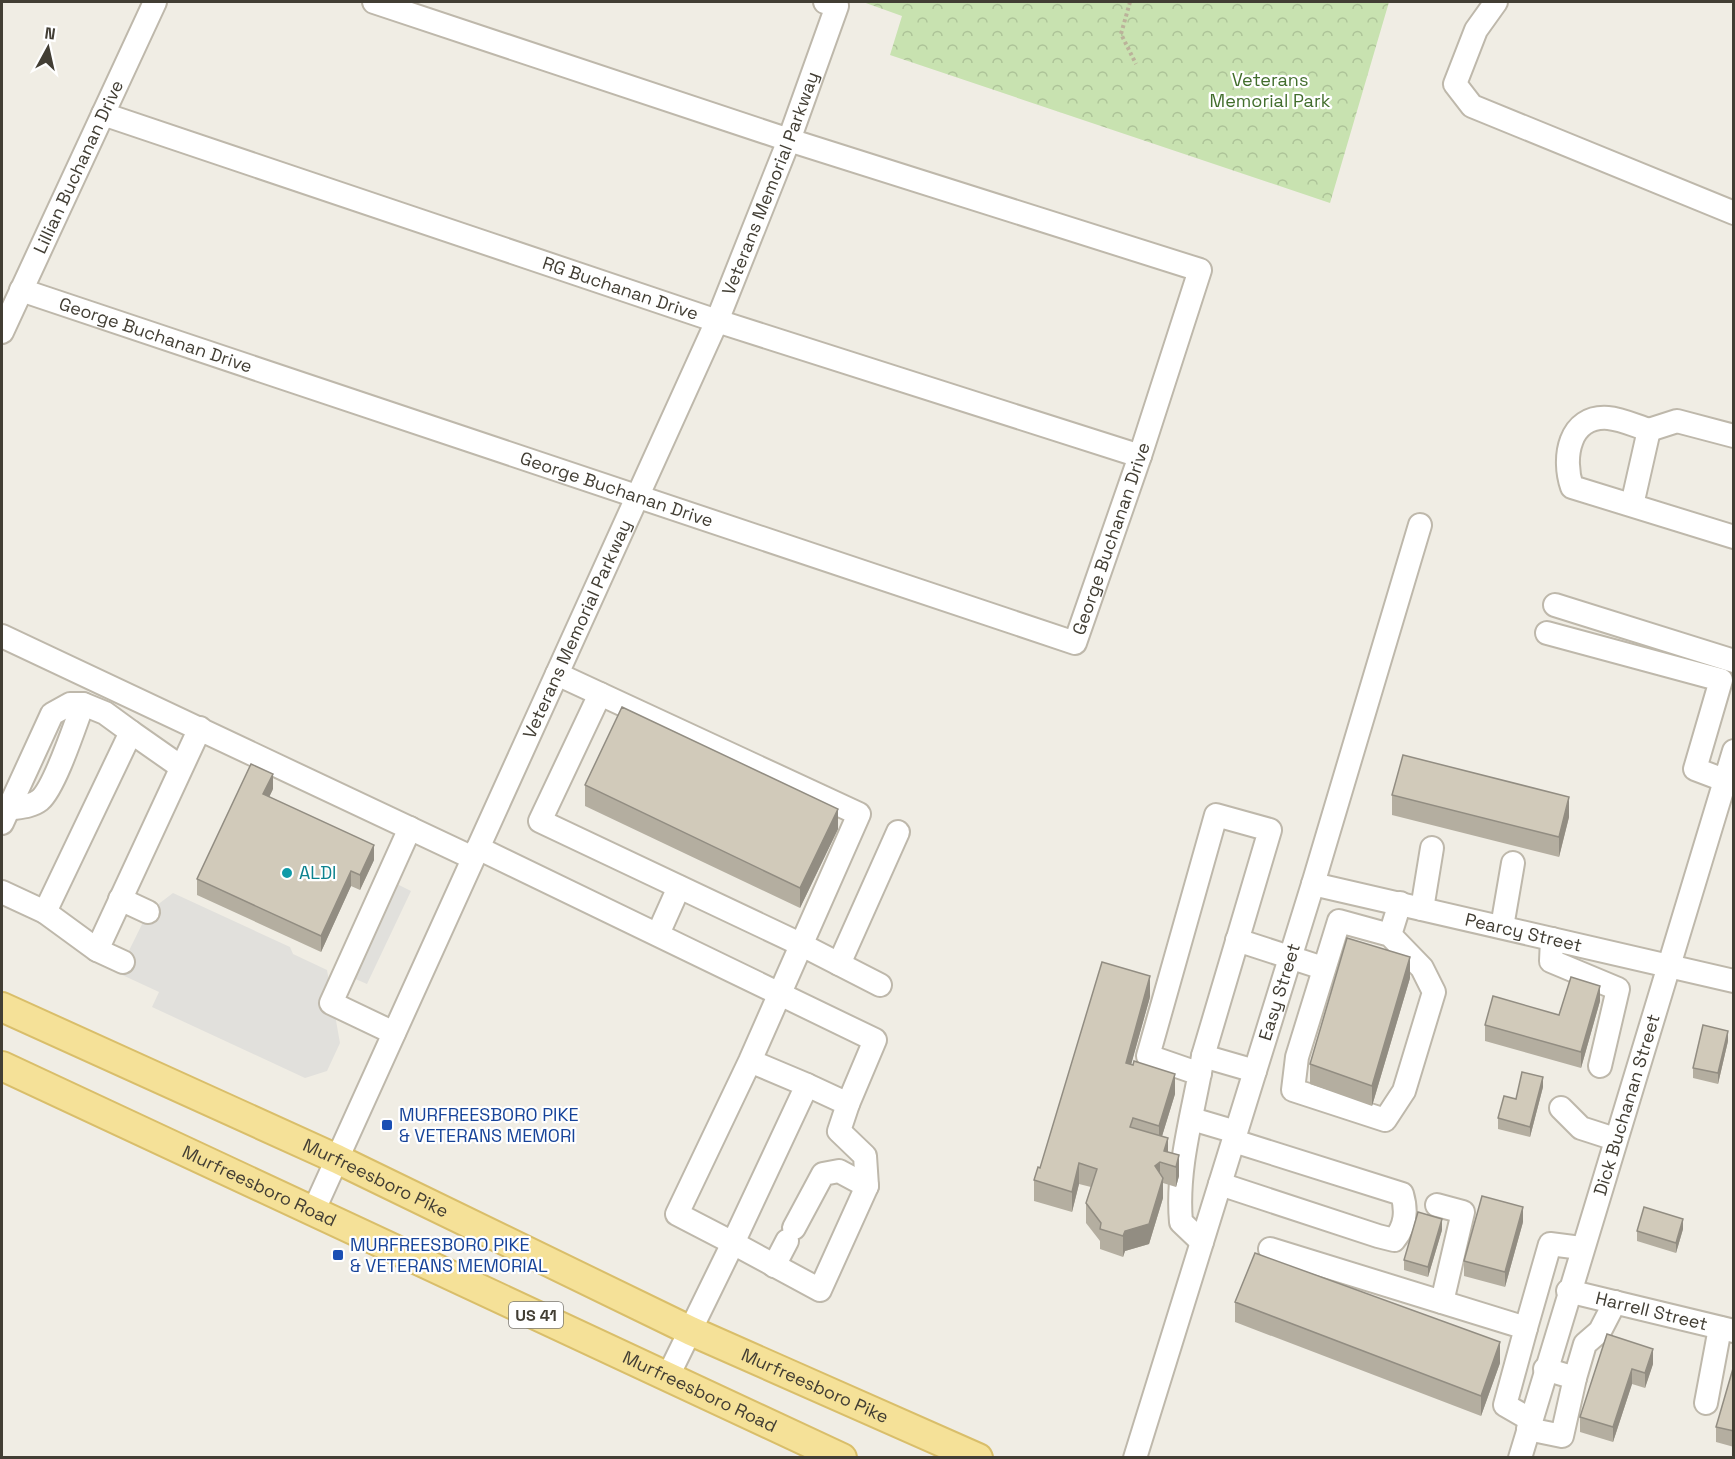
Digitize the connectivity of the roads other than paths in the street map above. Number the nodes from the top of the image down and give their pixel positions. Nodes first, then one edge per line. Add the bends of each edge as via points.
1 (155, 2) edge
2 (374, 2) edge
3 (1496, 2) edge
4 (831, 4) edge
5 (103, 114) junction
6 (789, 140) junction
7 (1734, 213) edge
8 (21, 290) junction
9 (717, 321) junction
10 (2, 332) edge
11 (1648, 430) junction
12 (1734, 436) edge
13 (1140, 456) junction
14 (637, 499) junction
15 (1632, 505) junction
16 (1420, 525) dead end
17 (1733, 533) edge
18 (1555, 605) dead end
19 (1547, 633) dead end
20 (2, 636) edge
21 (1734, 660) edge
22 (557, 674) junction
23 (600, 694) junction
24 (200, 728) junction
25 (131, 732) junction
26 (1734, 750) edge
27 (181, 766) junction
28 (1725, 780) junction
29 (5, 816) edge
30 (410, 828) junction
31 (898, 832) dead end
32 (1432, 848) dead end
33 (476, 853) junction
34 (1513, 862) dead end
35 (1313, 884) junction
36 (679, 887) junction
37 (2, 892) edge
38 (120, 899) junction
39 (1411, 906) junction
40 (45, 912) junction
41 (148, 912) dead end
42 (1502, 927) junction
43 (658, 934) junction
44 (1389, 935) junction
45 (1552, 939) junction
46 (1237, 940) junction
47 (800, 944) junction
48 (97, 950) junction
49 (1291, 955) junction
50 (123, 962) dead end
51 (839, 964) junction
52 (1667, 965) junction
53 (1323, 968) junction
54 (1734, 981) edge
55 (880, 985) dead end
56 (779, 992) junction
57 (2, 1007) edge
58 (1609, 1027) junction
59 (394, 1033) junction
60 (1645, 1040) junction
61 (1297, 1057) junction
62 (750, 1061) junction
63 (1258, 1062) junction
64 (1201, 1065) junction
65 (2, 1066) edge
66 (1600, 1066) dead end
67 (807, 1085) junction
68 (848, 1104) junction
69 (1561, 1108) dead end
70 (1192, 1119) junction
71 (1235, 1137) junction
72 (1614, 1139) junction
73 (337, 1159) junction
74 (1220, 1184) junction
75 (867, 1186) junction
76 (1437, 1205) dead end
77 (313, 1212) junction
78 (1202, 1242) junction
79 (733, 1243) junction
80 (1581, 1248) junction
81 (1270, 1249) dead end
82 (774, 1266) junction
83 (1568, 1291) junction
84 (1442, 1302) junction
85 (1615, 1302) junction
86 (1526, 1328) junction
87 (1727, 1329) edge
88 (691, 1331) junction
89 (1545, 1370) junction
90 (668, 1376) junction
91 (1575, 1378) junction
92 (1706, 1403) dead end
93 (1529, 1425) junction
94 (842, 1458) edge
95 (978, 1458) edge
96 (1136, 1458) edge
97 (1520, 1458) edge

1 - 5 street, Lillian Buchanan Drive
2 - 6 street, George Buchanan Drive
3 - 7 street via 1476,30 1455,84 1472,106
4 - 6 street, Veterans Memorial Parkway
5 - 8 street, Lillian Buchanan Drive
5 - 9 street, RG Buchanan Drive
6 - 9 street, Veterans Memorial Parkway
6 - 13 street, George Buchanan Drive via 1200,270
8 - 10 street, Lillian Buchanan Drive
8 - 14 street, George Buchanan Drive
9 - 13 street, RG Buchanan Drive
9 - 14 street, Veterans Memorial Parkway
11 - 12 street via 1677,421
11 - 15 street
11 - 15 street via 1608,418 1586,421 1575,432 1568,450 1566,470 1572,487
13 - 14 street, George Buchanan Drive via 1075,643
14 - 22 street, Veterans Memorial Parkway
15 - 17 street
16 - 35 street, Easy Street
18 - 21 street
19 - 28 street via 1721,680 1695,769
20 - 24 street
22 - 23 street
22 - 33 street, Veterans Memorial Parkway
23 - 36 street via 540,821
23 - 47 street via 859,814
24 - 27 street
24 - 30 street
25 - 27 street
25 - 29 street via 105,713 83,704 70,704 52,714
25 - 40 street
26 - 28 street, Dick Buchanan Street
27 - 38 street
28 - 52 street, Dick Buchanan Street
30 - 33 street
30 - 59 street via 331,1003
31 - 51 street
32 - 39 street
33 - 43 street
33 - 59 street, Veterans Memorial Parkway
34 - 42 street
35 - 39 street, Pearcy Street
35 - 49 street, Easy Street
36 - 43 street
36 - 47 street
37 - 40 street
38 - 41 street
38 - 48 street
39 - 42 street, Pearcy Street
39 - 44 street
40 - 48 street
42 - 45 street, Pearcy Street
43 - 56 street
44 - 53 street via 1339,921
44 - 61 street via 1422,968 1434,992 1404,1091 1385,1120 1293,1090
45 - 52 street, Pearcy Street
45 - 58 street via 1551,961 1618,990
46 - 49 street
46 - 64 street
46 - 64 street via 1270,830 1216,815 1148,1056
47 - 51 street
47 - 56 street
48 - 50 street
49 - 53 street
49 - 63 street, Easy Street
51 - 55 street
52 - 54 street, Pearcy Street
52 - 60 street, Dick Buchanan Street
53 - 61 street
56 - 62 street
56 - 68 street via 875,1040
57 - 73 main road, Murfreesboro Pike
58 - 60 street
58 - 66 street
59 - 73 street, Veterans Memorial Parkway
60 - 72 street, Dick Buchanan Street
61 - 63 street
62 - 67 street
62 - 79 street via 677,1214
63 - 64 street
63 - 71 street, Easy Street
64 - 70 street
65 - 77 main road, Murfreesboro Road / US 41
67 - 68 street
67 - 79 street
68 - 75 street via 839,1131 865,1156
69 - 72 street via 1581,1128
70 - 71 street
70 - 78 street via 1178,1194 1181,1222
71 - 74 street, Easy Street
71 - 74 street via 1402,1194 1406,1209 1402,1230 1394,1240 1378,1236
72 - 80 street, Dick Buchanan Street
73 - 77 street, Veterans Memorial Parkway
73 - 88 main road, Murfreesboro Pike
74 - 78 street, Easy Street
75 - 82 street via 839,1171 823,1174
75 - 82 street via 820,1290
76 - 84 street via 1464,1212
77 - 90 main road, Murfreesboro Road / US 41
78 - 96 street, Easy Street
79 - 82 street
79 - 88 street
80 - 83 street, Dick Buchanan Street
80 - 86 street via 1550,1245
81 - 84 street
83 - 85 street, Harrell Street
83 - 89 street, Dick Buchanan Street
84 - 86 street
85 - 87 street, Harrell Street
85 - 91 street via 1600,1331 1585,1344
86 - 93 street via 1505,1405
87 - 92 street
88 - 90 street
88 - 95 main road, Murfreesboro Pike
89 - 91 street
89 - 93 street, Dick Buchanan Street
90 - 94 main road, Murfreesboro Road / US 41
91 - 93 street via 1562,1436
93 - 97 street, Dick Buchanan Street

